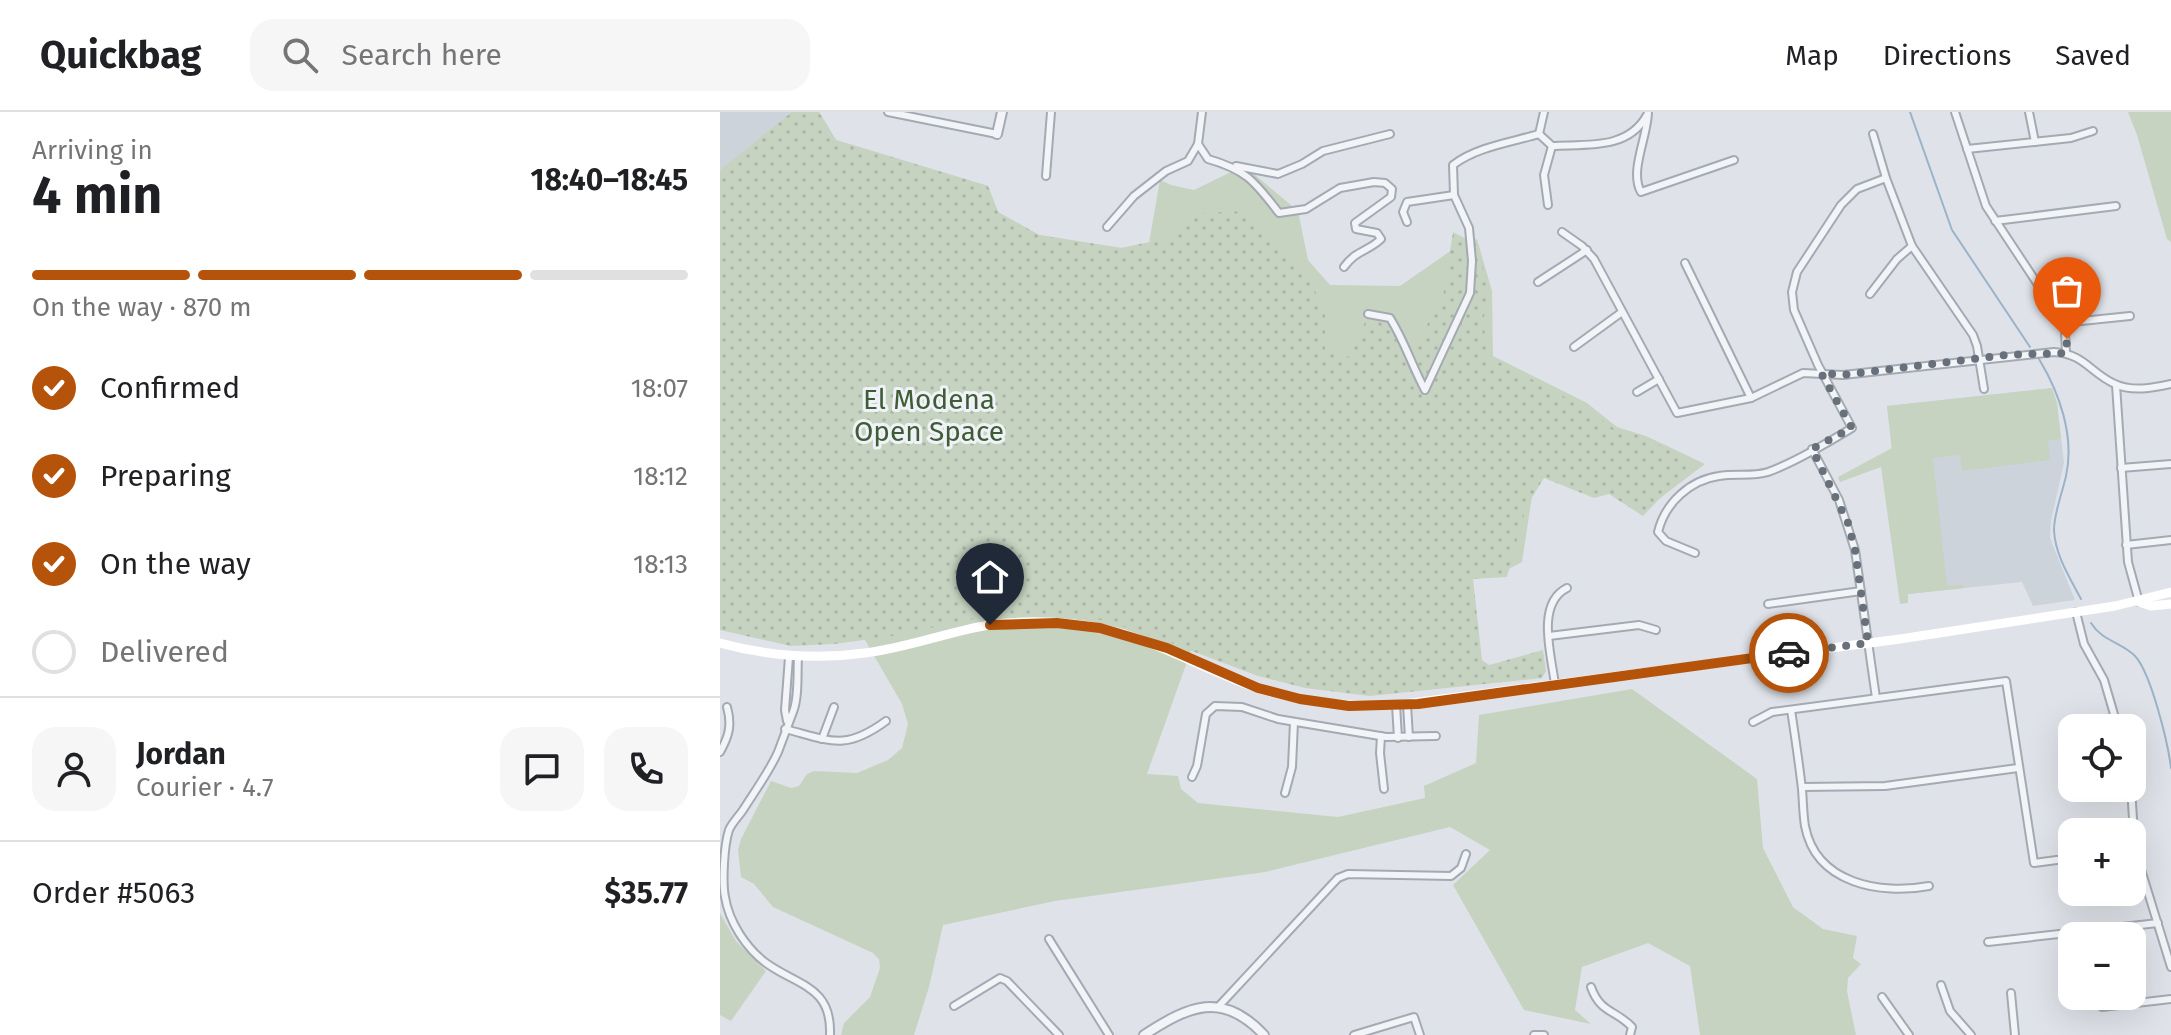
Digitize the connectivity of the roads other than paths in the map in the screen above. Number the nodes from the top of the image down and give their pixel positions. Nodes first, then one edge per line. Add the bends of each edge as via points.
1 (888, 112) edge
2 (1002, 112) edge
3 (1051, 112) edge
4 (1202, 112) edge
5 (1544, 112) edge
6 (1955, 112) edge
7 (2029, 112) edge
8 (1648, 114) edge
9 (2093, 131) dead end
10 (997, 134) joint
11 (1390, 134) dead end
12 (1539, 134) junction
13 (1873, 134) dead end
14 (2035, 142) junction
15 (1198, 144) junction
16 (1552, 146) junction
17 (1967, 149) junction
18 (1734, 160) dead end
19 (1232, 166) junction
20 (1046, 176) dead end
21 (1886, 178) junction
22 (1454, 195) junction
23 (1548, 205) dead end
24 (2116, 206) dead end
25 (1995, 221) junction
26 (1407, 222) dead end
27 (1107, 227) dead end
28 (1562, 232) dead end
29 (1912, 246) junction
30 (1587, 250) junction
31 (1685, 263) dead end
32 (1344, 267) dead end
33 (1538, 282) dead end
34 (1870, 294) dead end
35 (1622, 312) junction
36 (1368, 314) dead end
37 (2130, 316) dead end
38 (2062, 323) junction
39 (1574, 347) dead end
40 (2066, 353) junction
41 (1980, 358) junction
42 (1821, 373) junction
43 (1659, 379) junction
44 (2171, 384) edge
45 (2116, 385) junction
46 (1984, 389) dead end
47 (1637, 392) dead end
48 (1751, 398) junction
49 (1812, 449) junction
50 (2171, 464) edge
51 (2121, 468) junction
52 (2171, 540) edge
53 (2126, 545) junction
54 (1695, 553) dead end
55 (1567, 588) dead end
56 (1861, 591) junction
57 (2171, 592) edge
58 (2139, 602) junction
59 (1768, 604) dead end
60 (2171, 604) edge
61 (2076, 612) junction
62 (1656, 630) dead end
63 (1549, 636) junction
64 (720, 643) edge
65 (1868, 643) junction
66 (793, 657) junction
67 (1555, 685) junction
68 (1876, 698) junction
69 (1401, 705) junction
70 (727, 707) dead end
71 (834, 707) dead end
72 (1791, 710) junction
73 (2114, 714) edge
74 (886, 721) dead end
75 (1294, 722) junction
76 (1753, 722) dead end
77 (786, 726) junction
78 (1381, 736) junction
79 (1436, 736) dead end
80 (1409, 737) junction
81 (1398, 738) junction
82 (822, 739) junction
83 (720, 752) edge
84 (2018, 768) junction
85 (1192, 777) dead end
86 (1802, 787) junction
87 (1384, 789) dead end
88 (1285, 793) dead end
89 (720, 828) edge
90 (729, 830) junction
91 (1466, 854) dead end
92 (2058, 860) edge
93 (1929, 886) dead end
94 (2146, 886) edge
95 (2158, 923) junction
96 (1049, 939) dead end
97 (1988, 942) dead end
98 (2171, 967) edge
99 (1941, 985) dead end
100 (1591, 987) dead end
101 (2011, 993) dead end
102 (1882, 997) dead end
103 (2171, 999) edge
104 (2146, 1002) edge
105 (954, 1006) dead end
106 (1219, 1006) junction
107 (830, 1035) edge
108 (1059, 1035) edge
109 (1109, 1035) edge
110 (1144, 1035) edge
111 (1264, 1035) edge
112 (1354, 1035) edge
113 (1420, 1035) edge
114 (1534, 1035) edge
115 (1544, 1035) edge
116 (1630, 1035) edge
117 (1909, 1035) edge
118 (1971, 1035) edge
119 (2015, 1035) edge

1 - 10 street
2 - 10 street
3 - 20 street
4 - 15 street
5 - 12 street
6 - 17 street
7 - 14 street
8 - 16 street via 1635,133 1615,142
8 - 18 street via 1638,170 1641,192
9 - 14 street
11 - 19 street via 1323,151 1278,174
12 - 16 street
12 - 22 street via 1453,165
13 - 21 street
14 - 17 street
15 - 19 street via 1208,159
15 - 27 street via 1188,161 1134,196
16 - 23 street via 1544,175
17 - 25 street
19 - 32 street via 1253,179 1279,213 1306,209 1340,188 1374,182 1392,189 1391,197 1355,223 1356,229 1377,233 1381,239
21 - 29 street
21 - 42 street via 1857,189 1841,205 1797,272 1794,310
22 - 26 street via 1407,202
22 - 36 street via 1469,228 1470,293 1425,390 1390,318
24 - 25 street
25 - 38 street
28 - 30 street
29 - 34 street
29 - 41 street via 1973,335
30 - 33 street
30 - 35 street
31 - 48 street
35 - 39 street
35 - 43 street
37 - 38 street
38 - 40 street
40 - 41 street
40 - 45 street
41 - 42 street via 1843,375
41 - 46 street
42 - 48 street via 1796,375
42 - 49 street via 1852,428
43 - 47 street
43 - 48 street via 1677,413
44 - 45 street via 2135,389
45 - 51 street
49 - 54 street via 1769,472 1700,480 1677,496 1658,532
49 - 56 street via 1848,523
50 - 51 street
51 - 53 street
52 - 53 street
53 - 58 street
55 - 63 street via 1552,602
56 - 59 street
56 - 65 street
57 - 58 main road
58 - 60 main road
58 - 61 main road
61 - 65 main road
61 - 73 street
62 - 63 street via 1639,625
63 - 67 street
64 - 66 main road
65 - 67 main road
65 - 68 street
66 - 69 main road via 864,653 1004,623 1078,624 1148,641 1274,693 1328,704
66 - 77 street
67 - 69 main road
68 - 72 street
68 - 84 street via 2006,681
69 - 80 street
69 - 81 street
70 - 83 street via 731,721
71 - 82 street
72 - 76 street
72 - 86 street
74 - 82 street via 854,740
75 - 78 street
75 - 85 street via 1242,707 1215,706 1208,710
75 - 88 street
77 - 82 street
77 - 90 street via 765,775
78 - 81 street
78 - 87 street
79 - 80 street
80 - 81 street
84 - 86 street via 1885,786
84 - 92 street via 2034,863
86 - 93 street via 1805,828 1829,868 1857,884 1886,890
89 - 90 street
90 - 107 street via 724,877 730,917 766,963 813,989 830,1016
91 - 106 street via 1451,876 1344,875
94 - 95 street
95 - 97 street
95 - 98 street
96 - 109 street
99 - 118 street via 1950,1011
100 - 116 street via 1605,1010 1632,1027
101 - 119 street
102 - 117 street
103 - 104 street
105 - 108 street via 1000,978
106 - 110 street via 1184,1011
106 - 111 street via 1239,1013
112 - 113 street via 1414,1017
114 - 115 street

